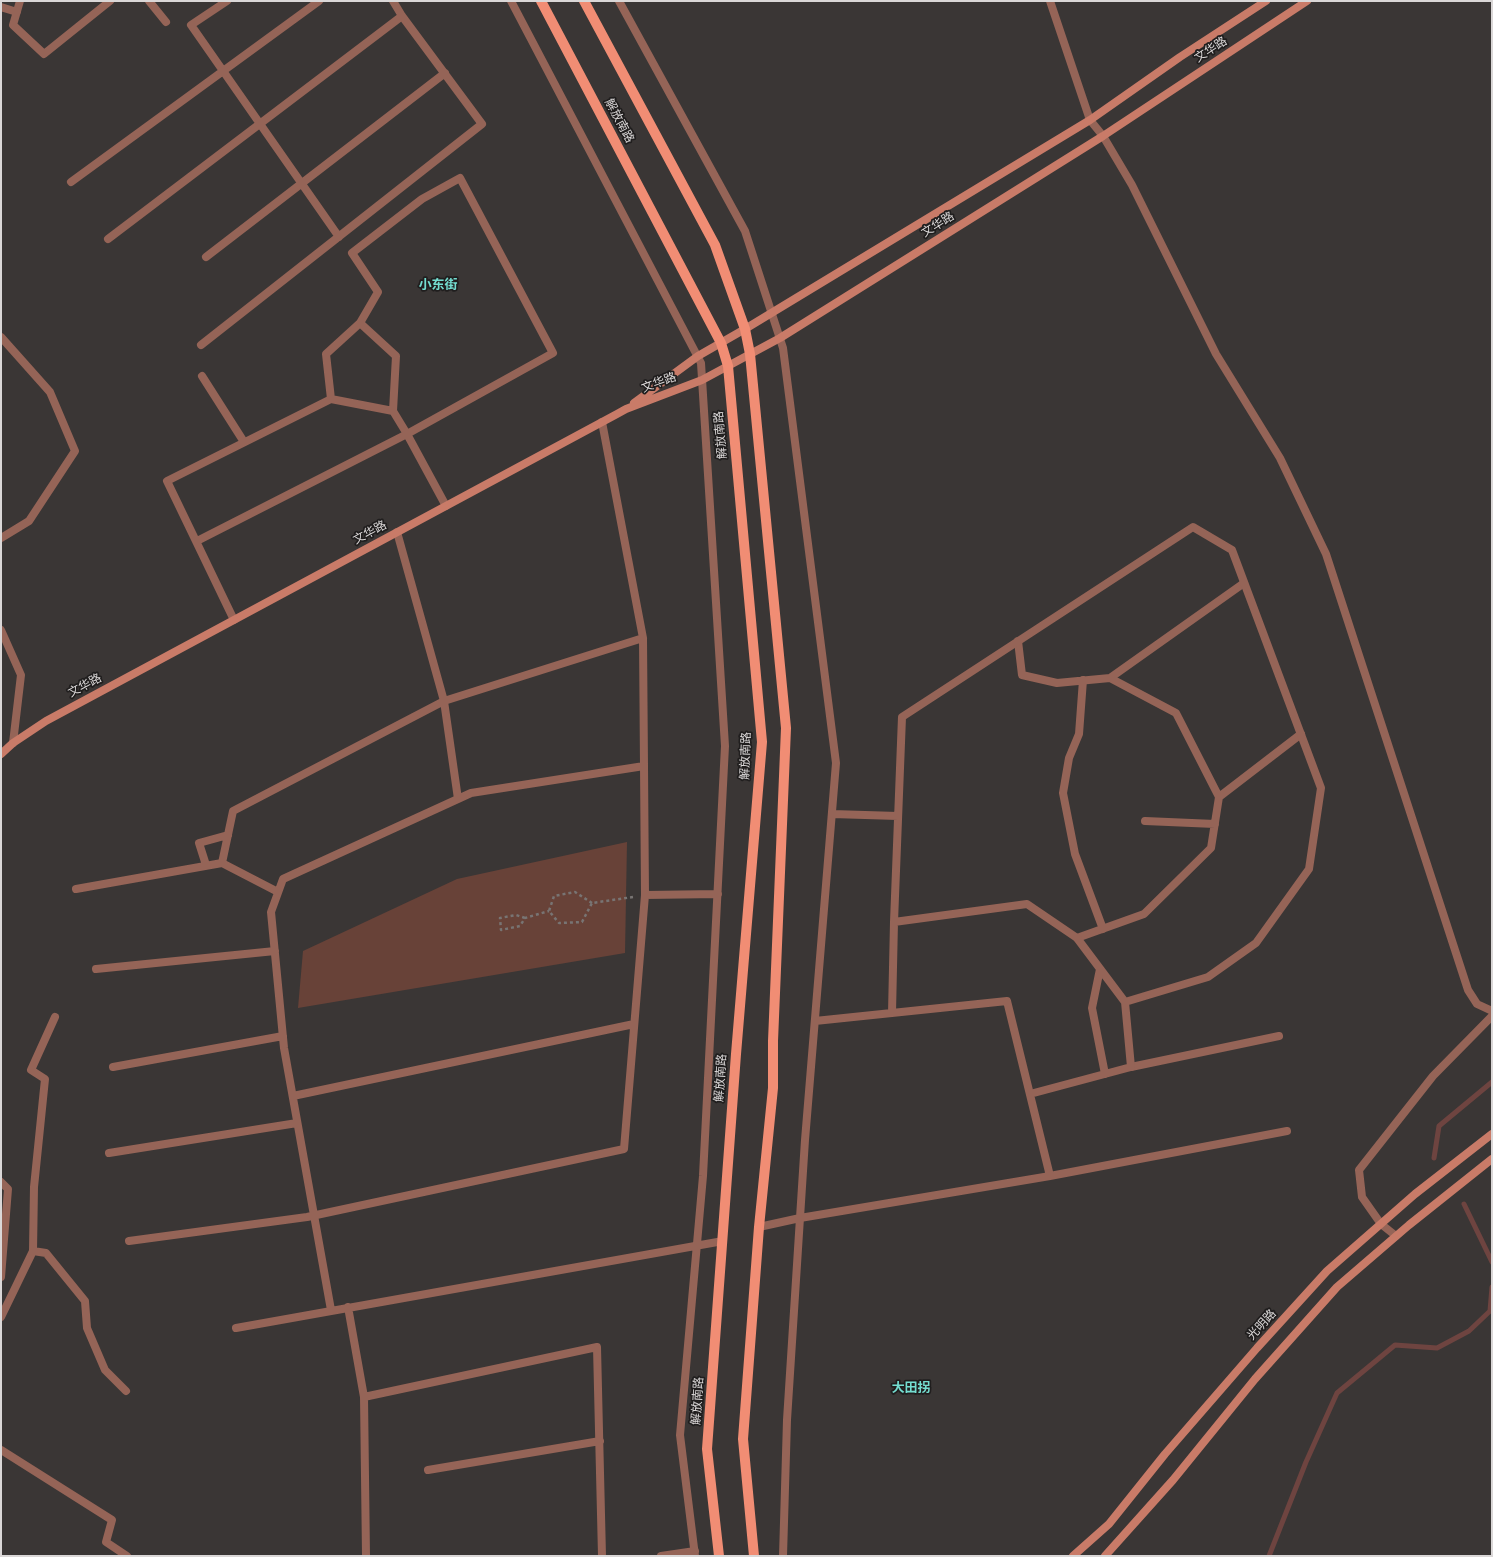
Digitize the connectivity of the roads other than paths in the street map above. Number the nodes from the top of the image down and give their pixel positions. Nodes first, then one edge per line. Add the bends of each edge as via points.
1 (20, 1) edge
2 (110, 1) edge
3 (149, 1) edge
4 (227, 1) edge
5 (319, 1) edge
6 (393, 1) edge
7 (511, 1) edge
8 (541, 1) edge
9 (584, 1) edge
10 (619, 1) edge
11 (1050, 1) edge
12 (1266, 1) edge
13 (1307, 1) edge
14 (1, 7) edge
15 (17, 12) junction
16 (402, 16) junction
17 (166, 22) dead end
18 (445, 72) junction
19 (1090, 120) junction
20 (1103, 136) junction
21 (71, 182) dead end
22 (301, 183) junction
23 (339, 237) junction
24 (108, 239) dead end
25 (206, 257) dead end
26 (772, 313) junction
27 (360, 323) junction
28 (745, 329) junction
29 (1, 337) edge
30 (780, 338) junction
31 (722, 343) junction
32 (201, 345) dead end
33 (750, 354) junction
34 (698, 356) junction
35 (728, 366) junction
36 (202, 376) dead end
37 (702, 380) junction
38 (331, 399) junction
39 (626, 408) junction
40 (394, 412) junction
41 (602, 422) junction
42 (407, 434) junction
43 (244, 442) junction
44 (446, 506) junction
45 (397, 532) junction
46 (1, 538) edge
47 (197, 541) junction
48 (1244, 583) junction
49 (234, 620) junction
50 (1, 630) edge
51 (643, 638) junction
52 (1018, 641) junction
53 (1110, 678) junction
54 (1083, 680) junction
55 (444, 701) junction
56 (1301, 734) junction
57 (13, 743) junction
58 (1, 754) edge
59 (644, 766) junction
60 (1219, 797) junction
61 (458, 799) junction
62 (832, 814) junction
63 (898, 816) junction
64 (1146, 821) dead end
65 (1215, 824) junction
66 (228, 835) junction
67 (222, 863) junction
68 (206, 866) junction
69 (76, 889) dead end
70 (278, 892) junction
71 (718, 894) junction
72 (645, 895) junction
73 (894, 922) junction
74 (1103, 929) junction
75 (1077, 938) junction
76 (275, 951) junction
77 (1100, 968) junction
78 (96, 969) dead end
79 (1125, 1002) junction
80 (1492, 1011) edge
81 (892, 1013) junction
82 (1492, 1016) edge
83 (55, 1017) dead end
84 (815, 1021) junction
85 (634, 1024) junction
86 (283, 1036) junction
87 (1279, 1036) dead end
88 (113, 1067) dead end
89 (1131, 1067) junction
90 (1105, 1074) junction
91 (1030, 1094) junction
92 (293, 1096) junction
93 (297, 1123) junction
94 (1287, 1131) dead end
95 (1492, 1134) edge
96 (109, 1153) dead end
97 (1492, 1159) edge
98 (1050, 1176) junction
99 (1, 1182) edge
100 (314, 1216) junction
101 (800, 1218) junction
102 (1381, 1224) junction
103 (759, 1227) junction
104 (1396, 1236) junction
105 (130, 1241) dead end
106 (723, 1241) junction
107 (697, 1246) junction
108 (33, 1251) junction
109 (1, 1277) edge
110 (348, 1307) junction
111 (331, 1310) junction
112 (1, 1317) edge
113 (236, 1328) dead end
114 (126, 1391) dead end
115 (364, 1396) junction
116 (600, 1441) junction
117 (1, 1450) edge
118 (428, 1470) dead end
119 (695, 1554) edge
120 (128, 1556) edge
121 (366, 1556) edge
122 (602, 1556) edge
123 (661, 1556) edge
124 (719, 1556) edge
125 (754, 1556) edge
126 (783, 1556) edge
127 (1073, 1556) edge
128 (1105, 1556) edge

1 - 15 street
2 - 15 street via 44,54 13,25
3 - 17 street
4 - 22 street via 191,26
5 - 21 street
6 - 16 street
7 - 34 street
8 - 31 main road, 解放南路
9 - 28 main road via 715,245
10 - 26 street via 745,231
11 - 19 street
12 - 19 street, 文华路 via 1180,56
13 - 20 street, 文华路
14 - 15 street
16 - 18 street
16 - 24 street
18 - 22 street
18 - 23 street via 482,124
19 - 20 street
19 - 26 street, 文华路
20 - 30 street, 文华路
20 - 80 street via 1132,186 1216,354 1280,458 1326,554 1468,990 1478,1004
22 - 23 street
22 - 25 street
23 - 32 street
26 - 28 street, 文华路
26 - 30 street
27 - 38 street via 326,354
27 - 40 street via 396,356
27 - 42 street via 378,292 352,253 422,199 460,178 553,353
28 - 31 street, 文华路
28 - 33 main road
29 - 46 street via 50,392 75,451 29,521
30 - 33 street, 文华路
30 - 62 street via 836,763
31 - 34 street, 文华路
31 - 35 main road, 解放南路
33 - 35 street, 文华路
33 - 103 main road via 786,728 773,1088
34 - 37 street
34 - 39 street, 文华路
35 - 37 street, 文华路
35 - 106 main road, 解放南路 via 762,742 736,1046
36 - 43 street
37 - 39 street, 文华路
37 - 71 street via 725,746
38 - 40 street
38 - 43 street
39 - 41 street, 文华路
40 - 42 street
41 - 44 street, 文华路
41 - 51 street
42 - 44 street
42 - 47 street
43 - 47 street via 167,481
44 - 45 street, 文华路
45 - 49 street, 文华路
45 - 55 street
47 - 49 street
48 - 52 street via 1232,550 1193,527
48 - 53 street
48 - 56 street
49 - 57 street, 文华路 via 46,720
50 - 57 street via 21,675
51 - 55 street
51 - 59 street
52 - 54 street via 1022,675 1057,683
52 - 63 street via 902,717
53 - 54 street
53 - 60 street via 1176,713
54 - 74 street via 1079,734 1069,758 1063,793 1075,854
55 - 61 street
55 - 66 street via 233,811
56 - 60 street
56 - 79 street via 1321,788 1310,869 1256,943 1208,977
57 - 58 street, 文华路
59 - 61 street via 471,793
59 - 72 street
60 - 65 street
61 - 70 street via 283,879
62 - 63 street
62 - 84 street
63 - 73 street
64 - 65 street
65 - 74 street via 1211,848 1144,914
66 - 67 street
66 - 68 street via 199,843
67 - 68 street
67 - 70 street
68 - 69 street
70 - 76 street via 272,912
71 - 72 street
71 - 107 street
72 - 85 street
73 - 75 street via 1027,904
73 - 81 street
74 - 75 street
75 - 77 street
76 - 78 street
76 - 86 street
77 - 79 street
77 - 90 street via 1092,1008
79 - 89 street
81 - 84 street
81 - 91 street via 1007,1001
82 - 102 street via 1433,1076 1359,1170 1362,1197
83 - 108 street via 31,1070 45,1079 34,1188
84 - 101 street
85 - 92 street
85 - 100 street via 624,1149
86 - 88 street
86 - 92 street
87 - 89 street
89 - 90 street
90 - 91 street
91 - 98 street
92 - 93 street
93 - 96 street
93 - 100 street
94 - 98 street
95 - 102 street, 光明路
97 - 104 street
98 - 101 street
99 - 109 street via 8,1189
100 - 105 street
100 - 111 street
101 - 103 street
101 - 126 street via 787,1420
102 - 104 street
102 - 127 street, 光明路 via 1327,1271 1170,1448 1109,1524
103 - 125 main road via 742,1439
104 - 128 street via 1337,1287 1254,1379 1173,1480
106 - 107 street
106 - 124 main road, 解放南路 via 707,1449
107 - 110 street
107 - 119 street via 680,1435
108 - 112 street
108 - 114 street via 46,1253 85,1301 87,1328 105,1370
110 - 111 street
110 - 115 street
111 - 113 street
115 - 116 street via 597,1347
115 - 121 street
116 - 118 street
116 - 122 street
117 - 120 street via 112,1520 106,1542
119 - 123 street

